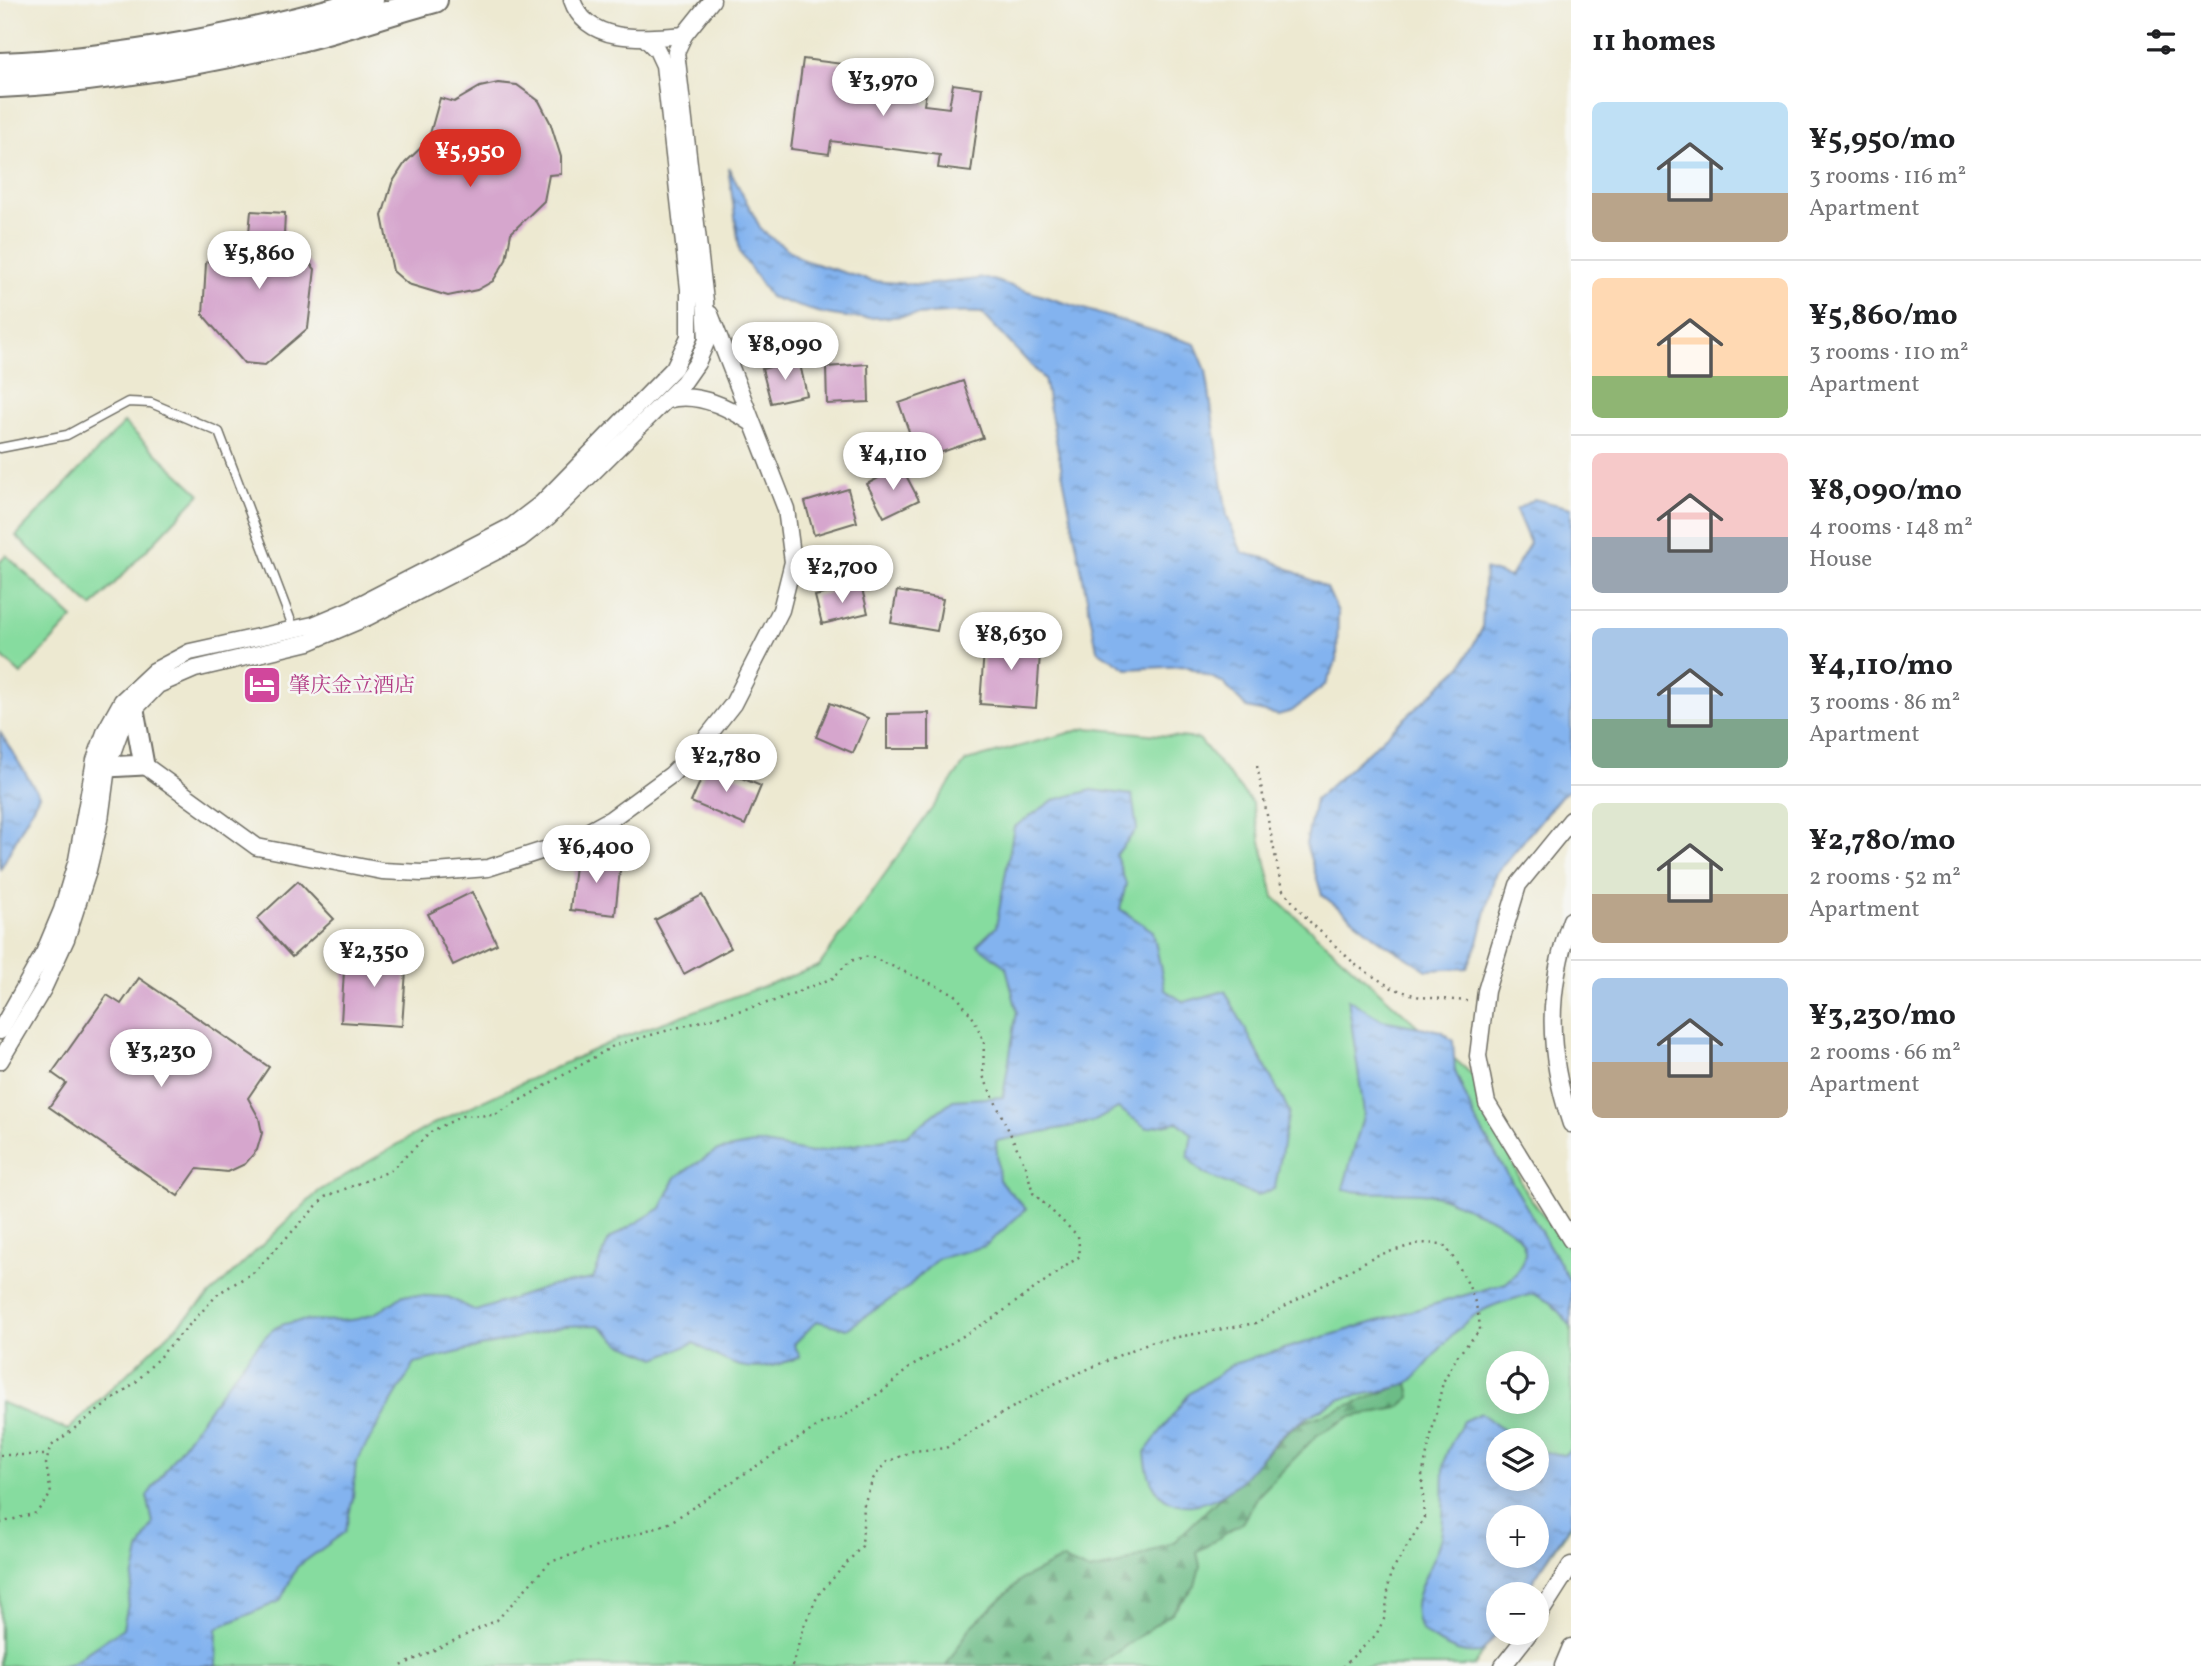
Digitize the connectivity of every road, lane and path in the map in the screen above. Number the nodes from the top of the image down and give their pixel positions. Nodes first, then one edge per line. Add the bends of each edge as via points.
1 (371, 0) edge
2 (435, 0) edge
3 (572, 0) edge
4 (712, 0) edge
5 (684, 34) junction
6 (645, 38) junction
7 (0, 65) edge
8 (0, 85) edge
9 (705, 301) junction
10 (667, 400) junction
11 (752, 423) junction
12 (0, 448) edge
13 (294, 629) junction
14 (134, 710) junction
15 (144, 765) junction
16 (1257, 766) dead end
17 (107, 767) junction
18 (1571, 820) edge
19 (1571, 920) edge
20 (1484, 1003) junction
21 (0, 1031) edge
22 (0, 1062) edge
23 (1571, 1124) edge
24 (1571, 1240) edge
25 (0, 1455) edge
26 (48, 1455) junction
27 (0, 1523) edge
28 (1571, 1565) edge
29 (1549, 1600) edge
30 (1520, 1645) edge
31 (1571, 1647) edge
32 (401, 1666) edge
33 (792, 1666) edge
34 (1343, 1666) edge
35 (1503, 1666) edge
36 (1563, 1666) edge

1 - 7 main road via 239,35 55,63
2 - 8 main road via 298,40 194,61 118,74
3 - 6 street via 589,24 623,37
4 - 5 street
5 - 6 street
5 - 9 street via 676,51
6 - 13 street via 664,65 689,289 689,337 674,368 542,503 512,526 351,609
9 - 10 street via 707,340 697,363
9 - 11 street
10 - 11 street via 677,397 726,406
10 - 14 street via 520,539 309,642 195,668 158,685
11 - 15 street via 786,509 793,562 781,610 733,704 700,746 671,775 611,819 569,842 488,868 382,872 257,847
12 - 13 lane via 67,435 128,402 151,403 219,432
13 - 21 street via 190,652 154,671 122,701 95,760 77,859 62,910 44,953
14 - 15 street
14 - 17 street via 124,720
15 - 17 street
16 - 20 path via 1282,889 1309,921 1357,966 1392,988 1420,998
17 - 22 street via 88,874 66,939
18 - 20 street via 1518,885
19 - 23 street via 1558,958 1552,1005 1553,1054
20 - 24 street via 1478,1056 1487,1102
25 - 26 path
26 - 27 path via 51,1494 36,1513
26 - 32 path via 50,1447 137,1381 219,1293 254,1272 325,1197 390,1171 432,1131 462,1116 495,1115 615,1045 774,1000 833,978 850,961 869,956 955,994 984,1042 983,1076 1033,1193 1078,1236 1080,1256 841,1418 824,1422 669,1522 550,1562 497,1620
28 - 29 street
30 - 35 street
31 - 36 street
33 - 34 path via 818,1595 862,1546 864,1504 885,1463 913,1451 946,1448 1058,1382 1150,1342 1256,1323 1375,1256 1420,1243 1443,1244 1466,1284 1480,1330 1443,1382 1422,1476 1424,1518 1390,1575 1385,1617 1376,1635

